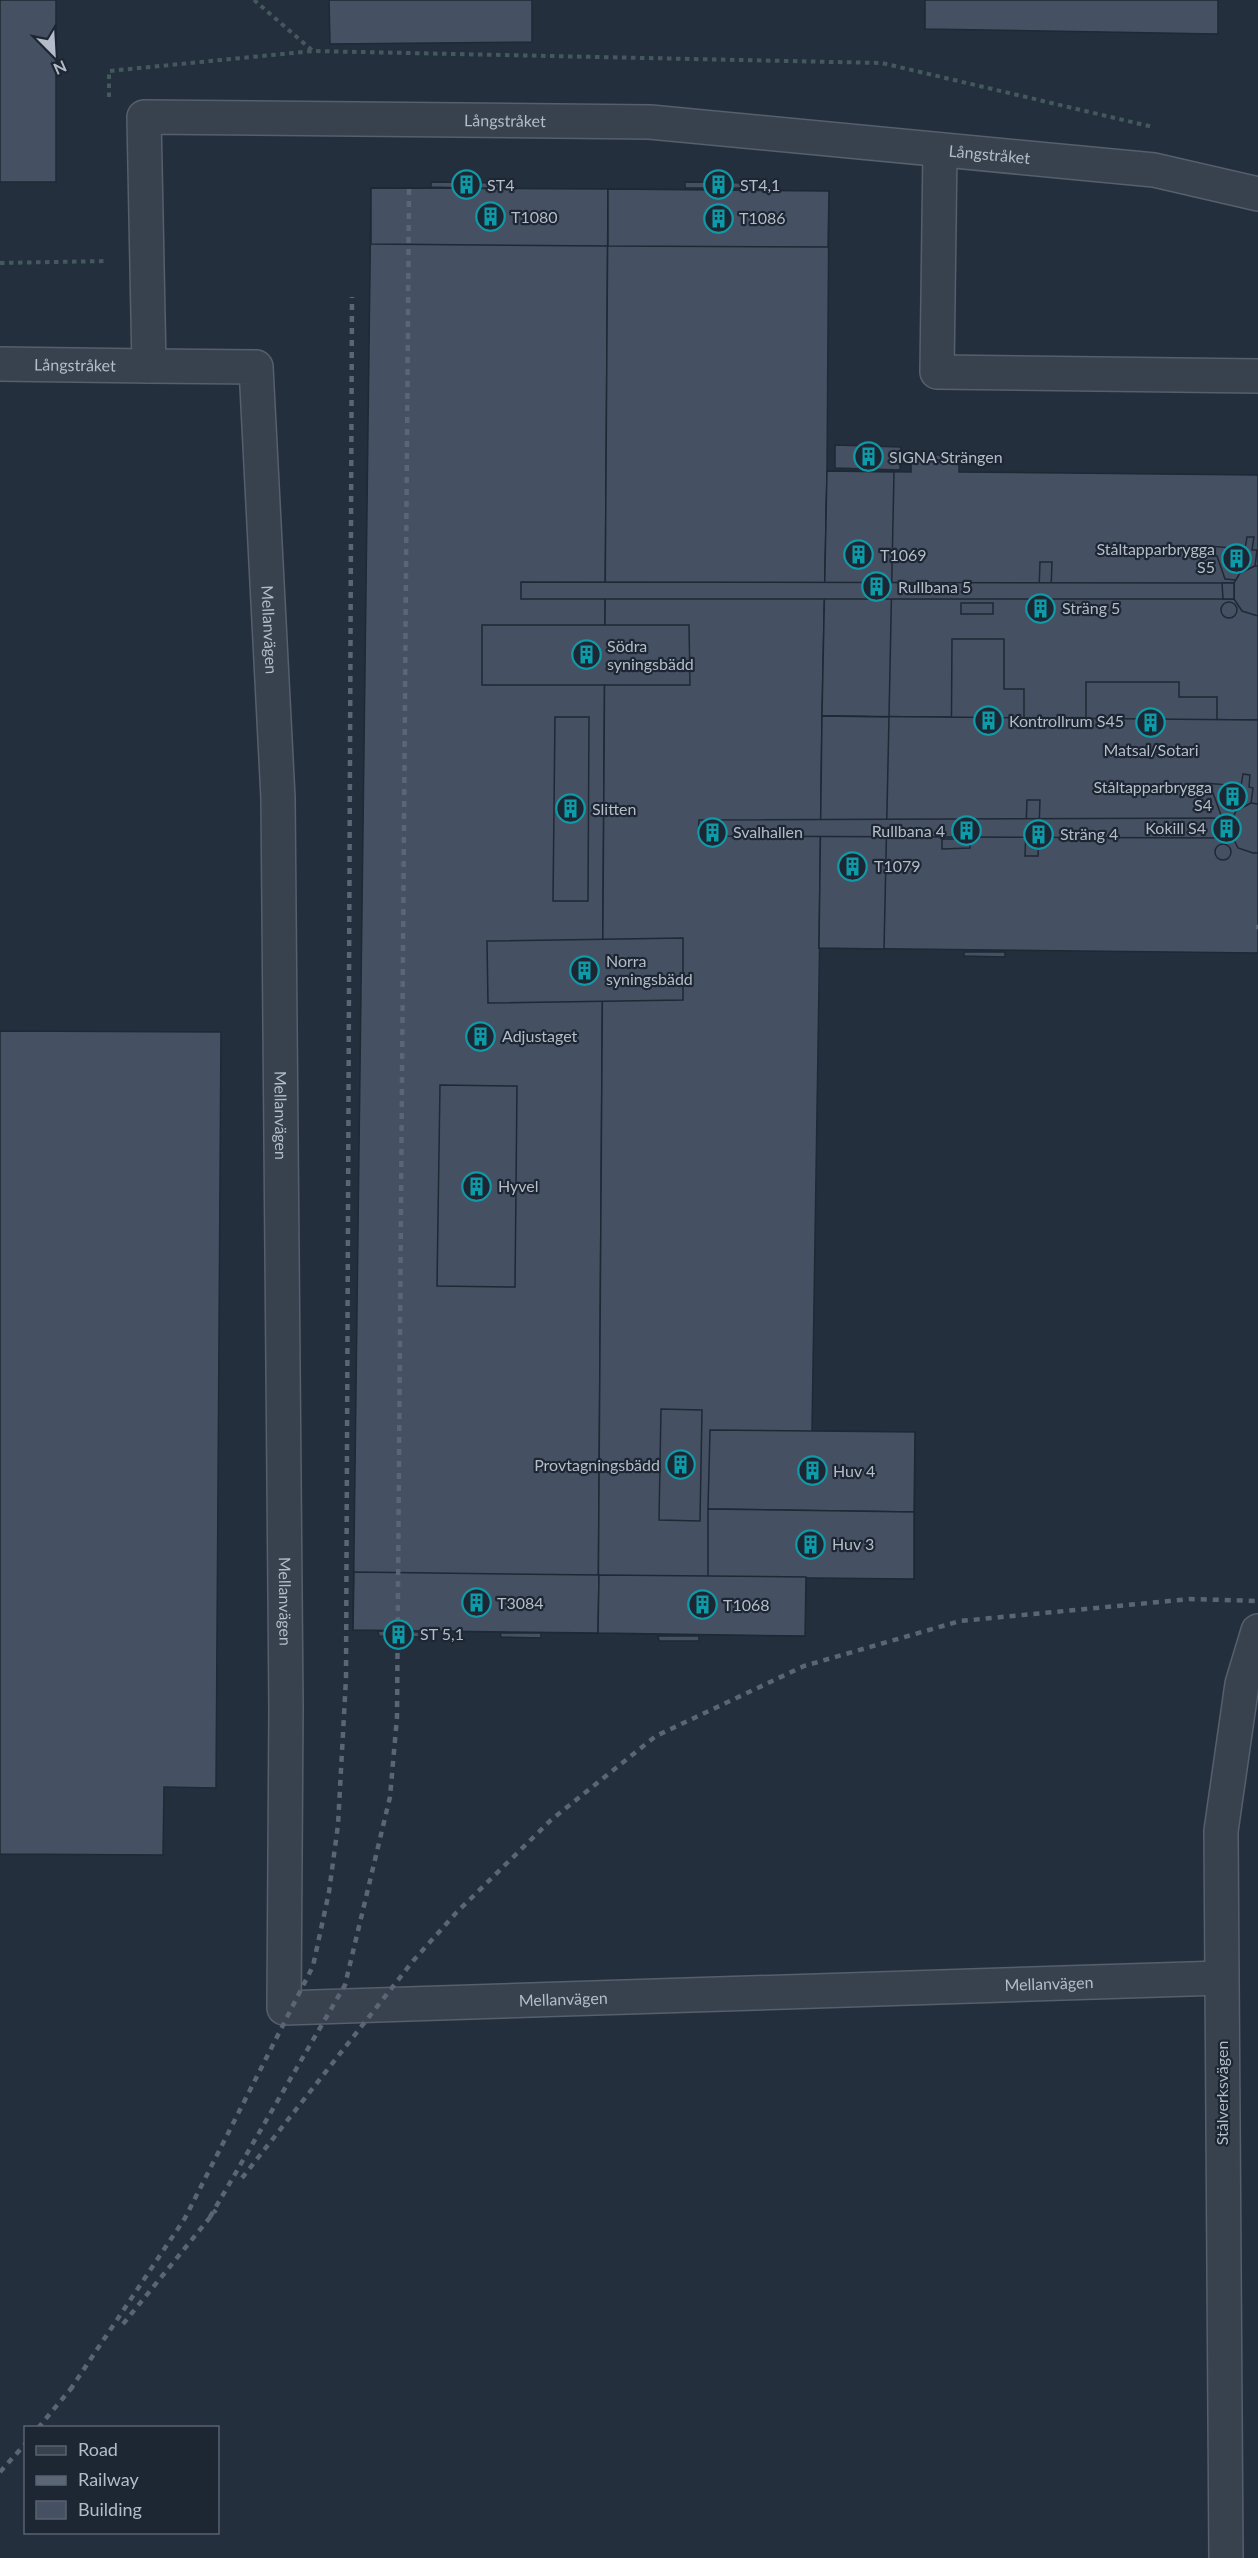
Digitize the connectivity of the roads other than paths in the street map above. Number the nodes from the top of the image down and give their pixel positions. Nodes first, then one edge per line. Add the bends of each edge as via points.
1 (940, 150) junction
2 (1258, 194) edge
3 (0, 364) edge
4 (149, 366) junction
5 (1258, 376) edge
6 (1258, 1631) edge
7 (1221, 1978) junction
8 (1226, 2558) edge

1 - 2 street, Långstråket via 1154,170
1 - 4 street, Långstråket via 650,122 144,117
1 - 5 street via 937,372
3 - 4 street, Långstråket
4 - 7 street, Mellanvägen via 256,367 278,798 286,1695 284,2008
6 - 7 street, Stålverksvägen via 1242,1684 1221,1831
7 - 8 street, Stålverksvägen

